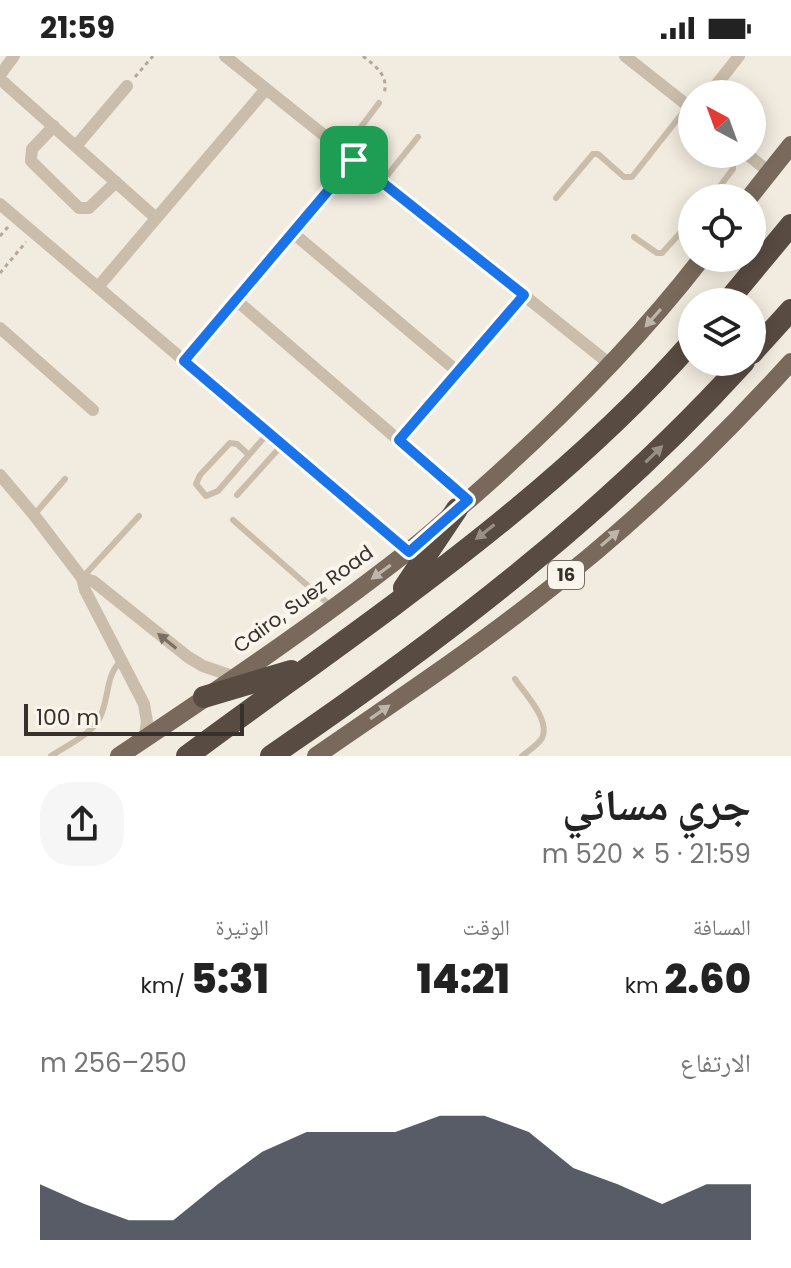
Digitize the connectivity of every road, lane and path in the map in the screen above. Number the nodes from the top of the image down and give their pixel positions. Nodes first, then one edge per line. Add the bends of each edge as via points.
1 (14, 56) edge
2 (153, 56) edge
3 (225, 56) edge
4 (363, 56) edge
5 (625, 56) edge
6 (739, 56) edge
7 (0, 77) edge
8 (720, 80) edge
9 (127, 86) joint
10 (266, 89) junction
11 (678, 98) edge
12 (379, 103) joint
13 (678, 122) edge
14 (54, 126) junction
15 (418, 137) dead end
16 (791, 145) edge
17 (76, 146) junction
18 (343, 151) junction
19 (354, 160) junction
20 (764, 168) edge
21 (769, 172) junction
22 (116, 182) junction
23 (382, 182) junction
24 (760, 184) edge
25 (556, 198) dead end
26 (0, 204) edge
27 (156, 218) junction
28 (791, 225) edge
29 (34, 233) junction
30 (293, 233) junction
31 (678, 235) edge
32 (634, 237) dead end
33 (690, 272) edge
34 (0, 273) edge
35 (98, 287) junction
36 (739, 288) edge
37 (524, 295) junction
38 (236, 300) junction
39 (791, 310) edge
40 (0, 328) edge
41 (766, 338) edge
42 (678, 356) edge
43 (184, 361) junction
44 (791, 362) edge
45 (611, 365) junction
46 (458, 372) junction
47 (730, 376) edge
48 (93, 410) dead end
49 (268, 433) junction
50 (399, 440) junction
51 (282, 445) junction
52 (249, 455) junction
53 (0, 475) edge
54 (65, 479) dead end
55 (237, 495) dead end
56 (463, 504) junction
57 (34, 515) junction
58 (139, 516) dead end
59 (233, 520) dead end
60 (409, 552) junction
61 (82, 578) junction
62 (391, 607) junction
63 (332, 608) junction
64 (122, 661) junction
65 (308, 666) junction
66 (235, 677) junction
67 (515, 679) dead end
68 (204, 697) junction
69 (144, 739) junction
70 (51, 756) edge
71 (119, 756) edge
72 (187, 756) edge
73 (271, 756) edge
74 (316, 756) edge
75 (522, 756) edge

1 - 7 street
2 - 9 path
3 - 10 street
4 - 12 path via 385,78
5 - 11 street
6 - 8 street
7 - 14 street
9 - 17 street
10 - 18 street
10 - 27 street
12 - 18 lane
13 - 25 lane via 632,177 624,177 593,154
14 - 17 street
14 - 22 street via 32,149 31,161 79,208 89,208
15 - 23 lane
16 - 21 main road
17 - 22 street
18 - 19 street
19 - 23 street
19 - 30 street
20 - 21 street
21 - 24 main road
22 - 27 street
23 - 37 street
26 - 29 street
27 - 35 street
28 - 36 highway
29 - 34 path
29 - 35 street
30 - 38 street
30 - 46 street
31 - 32 lane via 662,253
33 -> 45 main road, Cairo, Suez Road
35 - 43 street
37 - 45 street
37 - 46 street
38 - 43 street
38 - 50 street
39 - 41 highway
40 - 48 street
42 -> 62 highway via 546,484
43 - 49 street
74 -> 44 main road, 16 via 540,597 671,484
45 - 56 main road, Cairo, Suez Road
46 - 50 street
73 -> 47 highway, 16 via 421,652 577,526
49 - 51 street
49 - 52 lane
50 - 56 street
51 - 55 lane
51 - 60 street
52 - 52 lane via 215,494 206,496 198,489 200,475 230,443
53 - 57 street
54 - 57 lane
56 - 60 main road, Cairo, Suez Road
56 - 62 highway
57 - 61 street
58 - 61 lane
59 - 63 lane
60 -> 63 main road, Cairo, Suez Road
61 - 64 street
66 -> 61 street via 188,657 93,581
62 - 65 highway
63 - 66 main road, Cairo, Suez Road
64 - 69 street via 144,704
64 - 70 lane via 111,674 99,720
65 - 68 highway
65 - 72 highway
66 - 68 main road, Cairo, Suez Road
67 - 75 lane via 544,730
68 - 69 main road, Cairo, Suez Road
69 - 71 main road, Cairo, Suez Road

